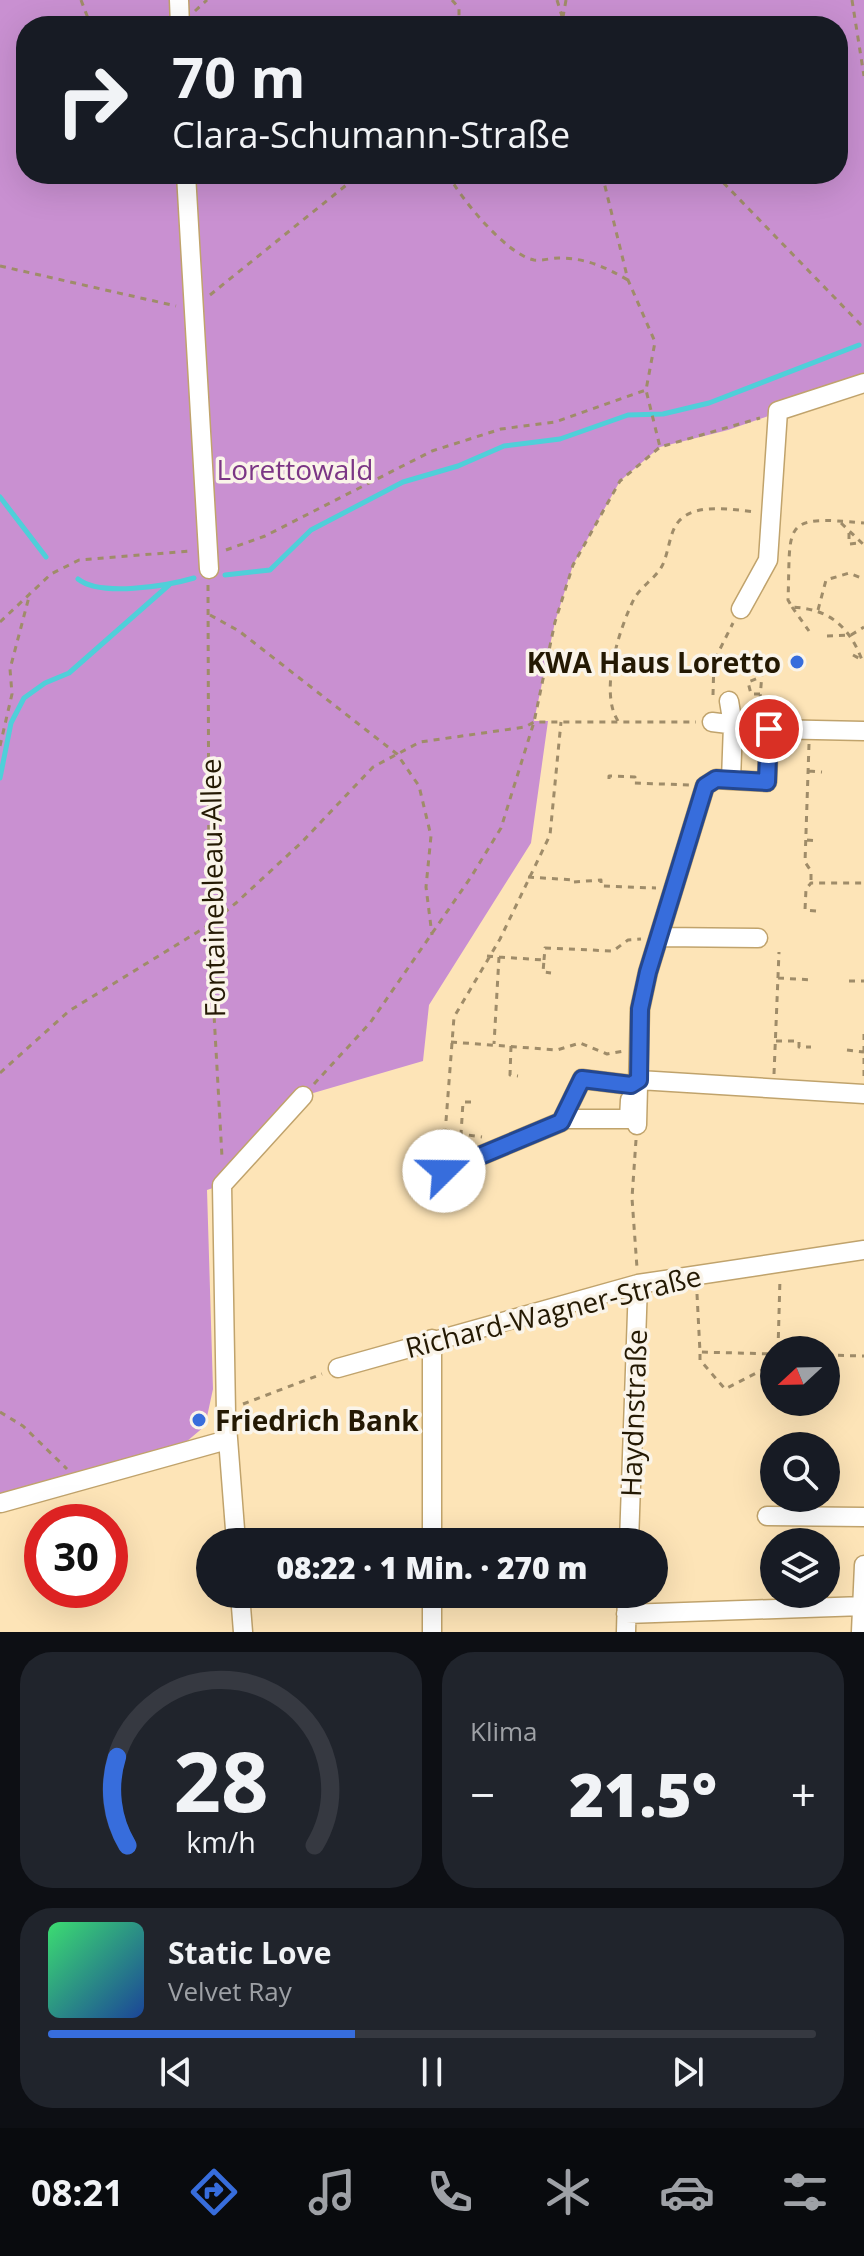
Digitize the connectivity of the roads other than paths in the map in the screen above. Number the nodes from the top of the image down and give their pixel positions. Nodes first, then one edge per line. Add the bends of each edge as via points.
1 (187, 184) edge
2 (864, 383) edge
3 (209, 569) dead end
4 (741, 609) road end
5 (729, 701) dead end
6 (712, 722) road end
7 (733, 725) junction
8 (764, 728) junction
9 (864, 731) edge
10 (731, 780) junction
11 (661, 937) junction
12 (758, 938) dead end
13 (635, 1082) junction
14 (864, 1094) edge
15 (303, 1096) road end
16 (563, 1119) junction
17 (637, 1125) road end
18 (445, 1139) road end
19 (864, 1250) edge
20 (638, 1284) junction
21 (432, 1339) junction
22 (338, 1368) road end
23 (227, 1440) junction
24 (1, 1503) edge
25 (767, 1516) dead end
26 (864, 1517) edge
27 (235, 1528) edge
28 (432, 1528) edge
29 (629, 1528) edge
30 (864, 1565) edge
31 (863, 1606) edge
32 (241, 1608) edge
33 (432, 1608) edge
34 (626, 1623) edge
35 (243, 1632) edge
36 (432, 1632) edge
37 (861, 1632) edge

1 - 3 street
2 - 4 street via 778,411 768,560
5 - 7 street
6 - 7 street
7 - 8 street
7 - 10 street
8 - 9 street
8 - 10 street via 767,782
10 - 11 street via 716,779 705,786
11 - 12 street
11 - 13 street via 645,985
13 - 14 street
13 - 16 street via 582,1079
13 - 16 street via 629,1119
13 - 17 street
15 - 23 street via 222,1185
16 - 18 street via 444,1171
19 - 20 street, Richard-Wagner-Straße
20 - 21 street, Richard-Wagner-Straße
20 - 29 street, Haydnstraße
21 - 22 street, Richard-Wagner-Straße
21 - 28 street
23 - 24 street
23 - 27 street
25 - 26 street
30 - 31 street
31 - 34 street
31 - 37 street
32 - 35 street
33 - 36 street

